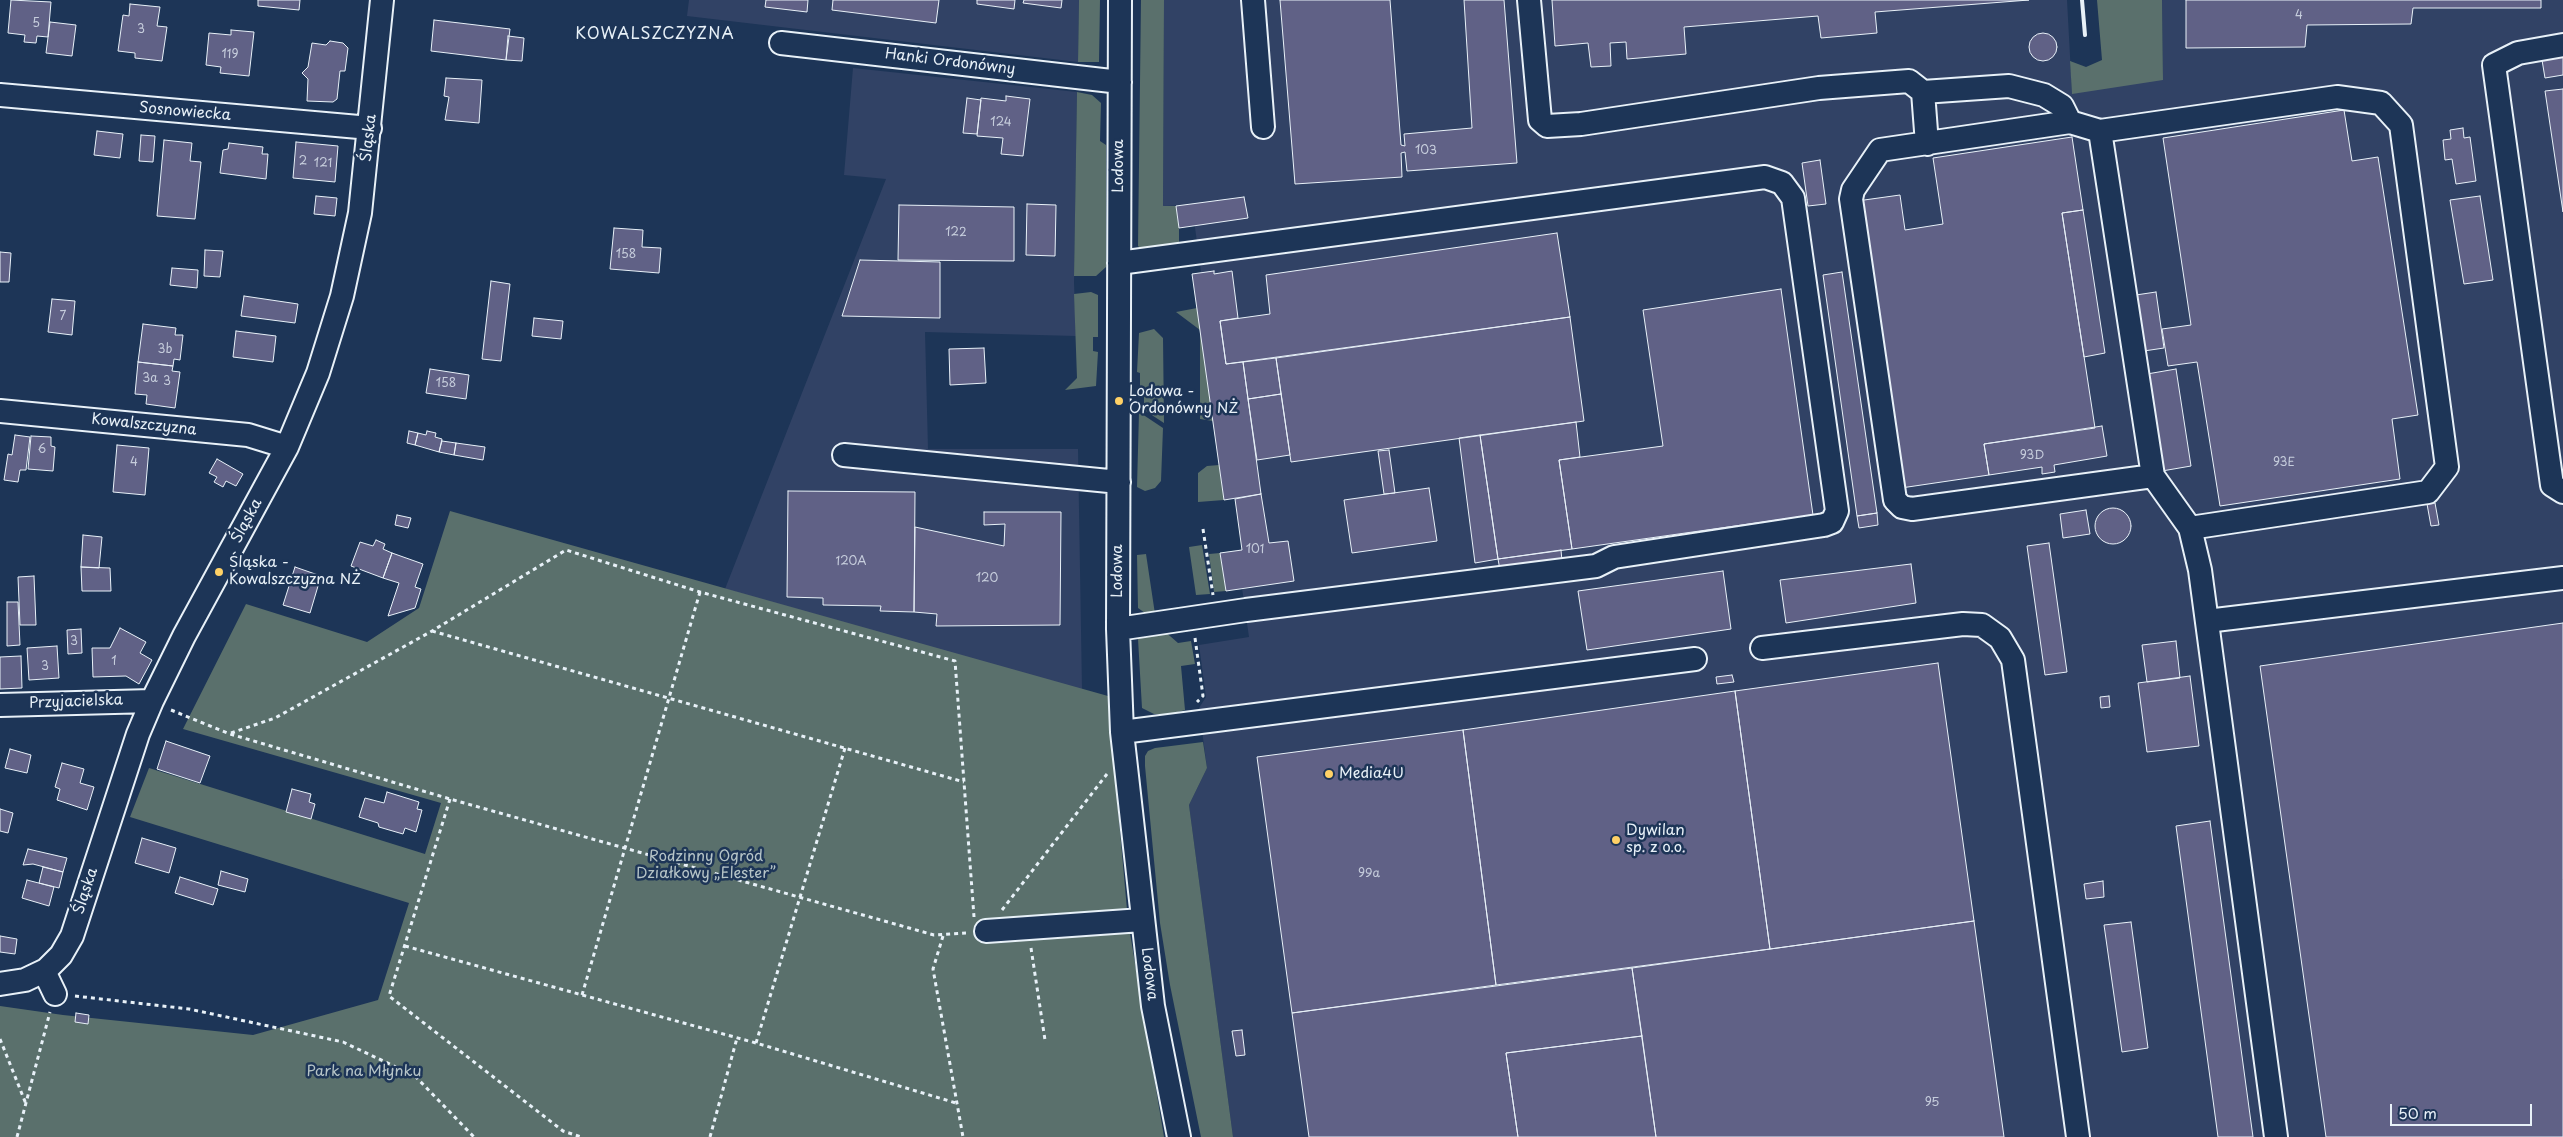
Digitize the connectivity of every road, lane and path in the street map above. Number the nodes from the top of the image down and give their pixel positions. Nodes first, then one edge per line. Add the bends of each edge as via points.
1 (382, 0) edge
2 (1120, 0) edge
3 (1253, 0) edge
4 (1529, 0) edge
5 (781, 43) dead end
6 (2563, 44) edge
7 (1120, 82) junction
8 (1923, 92) junction
9 (0, 95) edge
10 (2070, 122) junction
11 (1263, 127) dead end
12 (370, 128) junction
13 (2100, 131) junction
14 (1927, 144) junction
15 (1119, 263) junction
16 (0, 411) edge
17 (287, 447) junction
18 (844, 455) dead end
19 (2153, 476) junction
20 (1118, 482) junction
21 (2563, 492) edge
22 (2190, 528) junction
23 (1202, 529) dead end
24 (2563, 578) edge
25 (700, 592) junction
26 (1213, 598) dead end
27 (1192, 618) junction
28 (2207, 621) junction
29 (1118, 630) junction
30 (432, 631) junction
31 (1762, 648) dead end
32 (1695, 659) dead end
33 (670, 699) junction
34 (152, 701) junction
35 (0, 705) edge
36 (1194, 723) junction
37 (230, 734) junction
38 (1123, 742) junction
39 (845, 748) junction
40 (964, 782) junction
41 (450, 799) junction
42 (627, 847) junction
43 (800, 896) junction
44 (1142, 920) junction
45 (1028, 928) junction
46 (981, 931) junction
47 (943, 936) junction
48 (405, 946) junction
49 (44, 971) junction
50 (0, 984) edge
51 (55, 994) junction
52 (582, 995) junction
53 (737, 1038) junction
54 (0, 1039) edge
55 (1045, 1040) dead end
56 (756, 1043) junction
57 (26, 1104) junction
58 (956, 1104) junction
59 (17, 1137) edge
60 (474, 1137) edge
61 (581, 1137) edge
62 (710, 1137) edge
63 (963, 1137) edge
64 (1178, 1137) edge
65 (2078, 1137) edge
66 (2276, 1137) edge

1 - 12 street, Śląska
2 - 7 street, Lodowa
3 - 11 street
4 - 8 street via 1540,120 1547,126 1581,124 1819,88 1909,82
5 - 7 street, Hanki Ordonówny
6 - 21 street via 2518,53 2494,65 2552,485
7 - 15 street, Lodowa
8 - 10 street via 2009,86 2044,95 2062,106
8 - 14 street
9 - 12 street, Sosnowiecka
10 - 13 street
10 - 14 street
12 - 17 street, Śląska via 360,213 342,296 318,373
13 - 19 street
13 - 22 street via 2337,98 2381,103 2401,125 2447,468 2428,492
14 - 19 street via 1880,150 1853,190 1851,200 1895,500 1902,507 1912,509
15 - 20 street, Lodowa
15 - 27 street via 1765,177 1782,183 1793,198 1837,511 1832,522 1614,557 1596,566
16 - 17 street, Kowalszczyzna via 248,435
17 - 34 street, Śląska
18 - 20 street
19 - 22 street
20 - 29 street, Lodowa
22 - 28 street
23 - 26 path
24 - 28 street
25 - 30 path via 566,550
25 - 33 path
25 - 40 path via 955,661
27 - 29 street
27 - 36 path via 1203,696 1192,709
28 - 66 street
29 - 38 street, Lodowa
30 - 33 path
30 - 37 path via 274,718
31 - 65 street via 1963,624 1982,625 2000,638 2013,660
32 - 36 street
33 - 39 path
33 - 42 path
34 - 35 street, Przyjacielska
34 - 37 path
34 - 49 street, Śląska via 138,734 72,936 61,955
36 - 38 street
37 - 41 path
38 - 44 street, Lodowa
38 - 46 path
39 - 40 path
39 - 43 path
40 - 46 path
41 - 42 path
41 - 48 path
42 - 43 path
42 - 52 path
43 - 47 path
43 - 56 path
44 - 45 street
44 - 64 street, Lodowa via 1153,1006
45 - 46 street
45 - 55 path
46 - 47 path
47 - 58 path via 933,969
48 - 52 path
48 - 61 path via 389,996 563,1131
49 - 50 street, Śląska via 25,980
49 - 51 street
51 - 57 path
51 - 60 path via 189,1009 342,1042 415,1076
52 - 53 path
53 - 56 path
53 - 62 path
54 - 57 path
56 - 58 path
57 - 59 path
58 - 63 path

